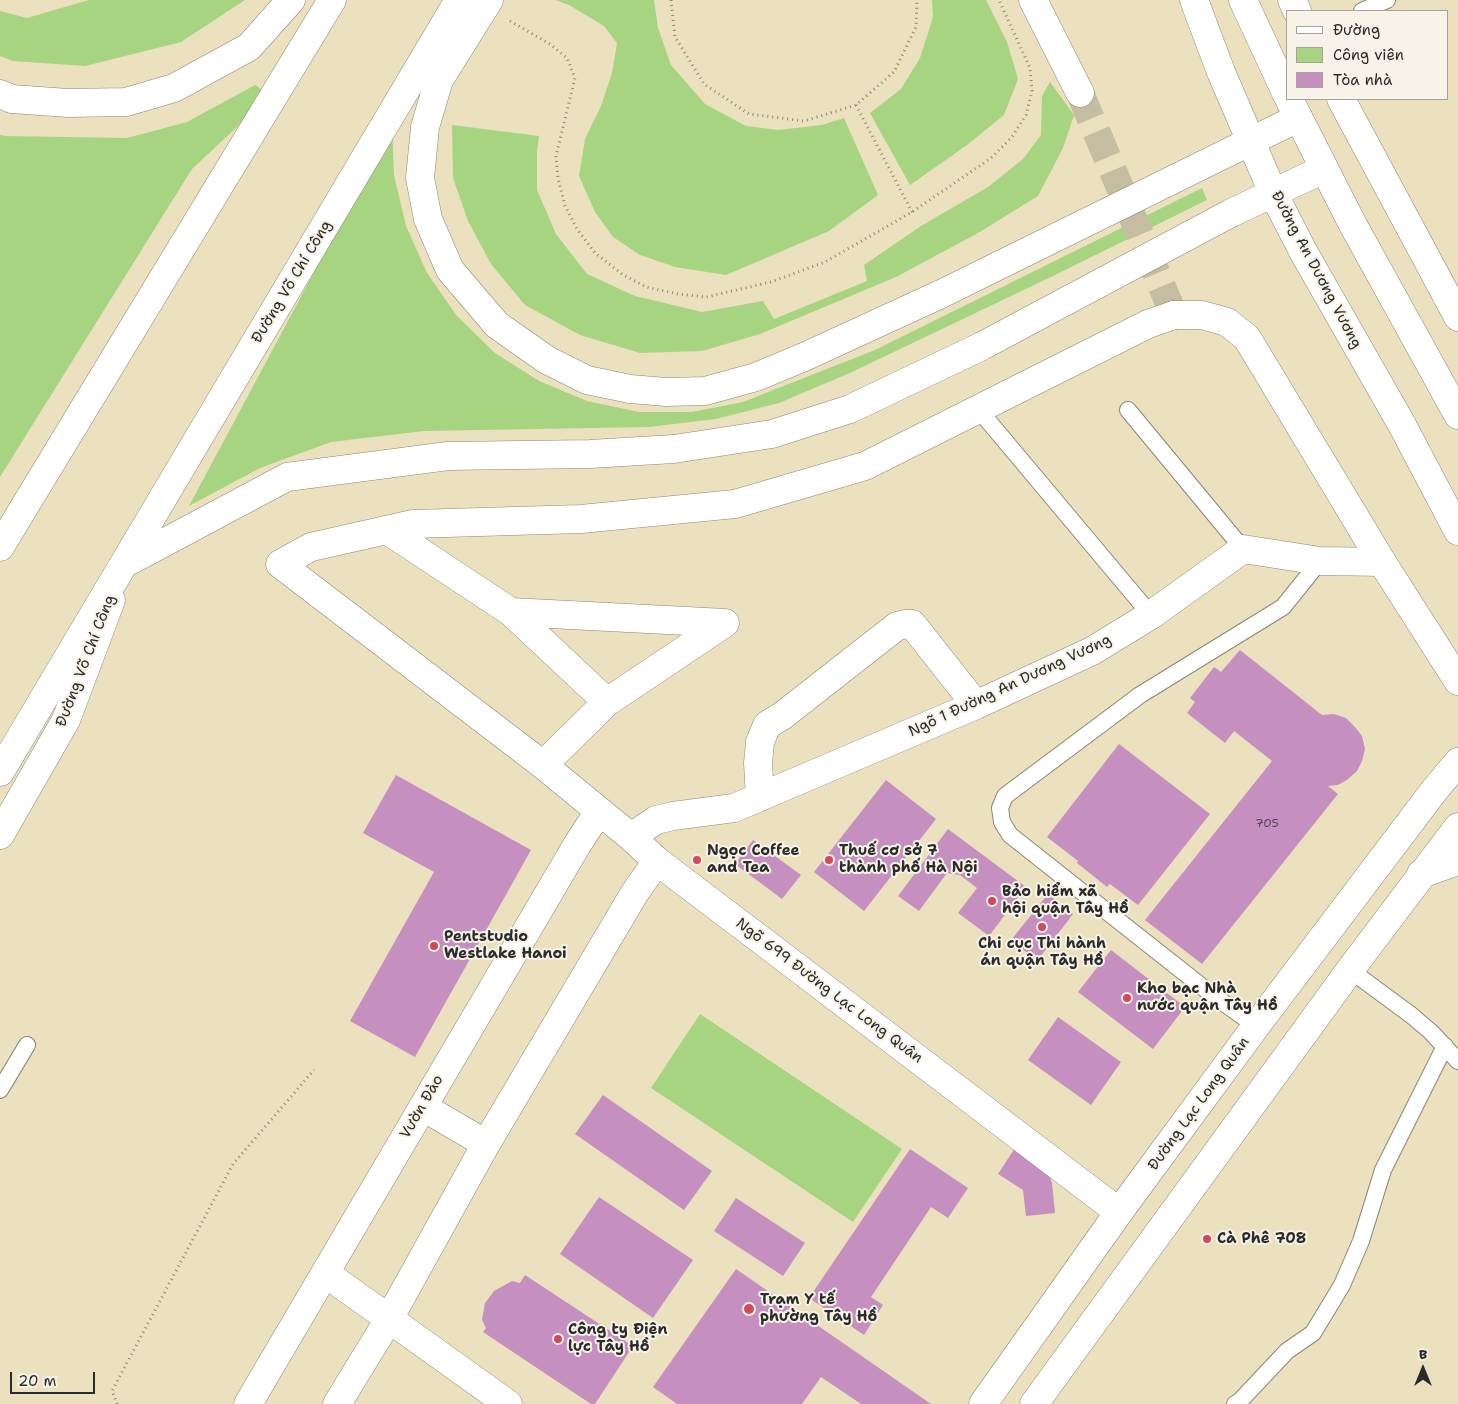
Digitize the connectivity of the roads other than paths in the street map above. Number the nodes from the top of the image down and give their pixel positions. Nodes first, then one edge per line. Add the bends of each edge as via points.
1 (291, 0) edge
2 (332, 0) edge
3 (459, 0) edge
4 (489, 0) edge
5 (1033, 0) edge
6 (1194, 0) edge
7 (1243, 0) edge
8 (1388, 0) edge
9 (1364, 10) edge
10 (1286, 93) edge
11 (0, 94) edge
12 (1080, 94) tunnel mouth
13 (1342, 100) edge
14 (1291, 104) edge
15 (1252, 141) junction
16 (1324, 170) junction
17 (1273, 193) junction
18 (1458, 317) edge
19 (979, 410) junction
20 (1128, 410) dead end
21 (1458, 415) edge
22 (387, 530) junction
23 (1458, 531) edge
24 (0, 547) edge
25 (1243, 550) junction
26 (1320, 561) junction
27 (1382, 562) junction
28 (124, 564) junction
29 (511, 612) junction
30 (1152, 615) junction
31 (1458, 681) edge
32 (607, 702) junction
33 (976, 705) junction
34 (1458, 762) edge
35 (543, 765) junction
36 (0, 772) edge
37 (760, 797) junction
38 (599, 812) junction
39 (1458, 827) edge
40 (0, 835) edge
41 (631, 838) junction
42 (1458, 860) edge
43 (658, 861) junction
44 (1421, 874) junction
45 (1350, 970) junction
46 (1256, 1026) junction
47 (26, 1045) dead end
48 (1445, 1046) junction
49 (1458, 1061) edge
50 (0, 1090) edge
51 (423, 1106) junction
52 (486, 1144) junction
53 (1119, 1212) junction
54 (325, 1273) junction
55 (388, 1318) junction
56 (248, 1404) edge
57 (337, 1404) edge
58 (508, 1404) edge
59 (984, 1404) edge
60 (1034, 1404) edge
61 (1235, 1404) edge

1 - 11 main road via 249,47 174,88 126,102 68,103 12,99
2 - 24 main road
3 - 28 main road, Đường Võ Chí Công
4 - 15 main road via 440,80 425,128 420,178 428,219 450,270 497,325 547,360 588,380 630,388 666,392 705,391 756,377 870,328
5 - 12 main road
6 - 15 main road, Đường An Dương Vương
7 - 10 main road
8 - 9 lane
13 - 18 main road
14 - 15 main road
14 - 16 main road
15 - 17 main road, Đường An Dương Vương
16 - 17 main road
16 - 21 main road
17 - 23 main road, Đường An Dương Vương
17 - 28 main road via 982,346 841,412 772,434 674,449 448,456 288,477
19 - 22 main road via 865,466 735,504 581,519 413,524
19 - 27 main road via 1148,324 1174,315 1202,315 1227,322 1247,338
19 - 30 lane
20 - 25 lane
22 - 29 main road
22 - 35 main road, Ngõ 699 Đường Lạc Long Quân via 311,547 280,564
25 - 26 main road
25 - 30 main road, Ngõ 1 Đường An Dương Vương
26 - 27 main road
26 - 46 lane via 1283,607 1140,695 1005,796 1000,808 1002,822 1010,835
27 - 31 main road
28 - 36 main road, Đường Võ Chí Công
28 - 40 main road, Đường Võ Chí Công via 66,720
29 - 32 main road
29 - 32 main road via 725,623
30 - 33 main road, Ngõ 1 Đường An Dương Vương via 1092,650
32 - 35 main road
33 - 37 main road, Ngõ 1 Đường An Dương Vương
33 - 37 main road via 912,624 897,626 767,725 760,742
34 - 46 main road, Đường Lạc Long Quân
35 - 38 main road, Ngõ 699 Đường Lạc Long Quân
37 - 41 main road, Ngõ 1 Đường An Dương Vương via 734,808 656,820
38 - 41 main road, Ngõ 699 Đường Lạc Long Quân
38 - 51 main road, Vườn Đào
39 - 44 main road
41 - 43 main road, Ngõ 699 Đường Lạc Long Quân
42 - 44 main road
43 - 52 main road via 634,894
43 - 53 main road, Ngõ 699 Đường Lạc Long Quân
44 - 45 main road
45 - 48 lane via 1411,1015
45 - 60 main road
46 - 53 main road, Đường Lạc Long Quân
47 - 50 lane
48 - 49 lane
48 - 61 lane via 1383,1170 1361,1241 1337,1293 1313,1333 1287,1351
51 - 52 main road
51 - 54 main road, Vườn Đào
52 - 55 main road
53 - 59 main road, Đường Lạc Long Quân
54 - 55 main road
54 - 56 main road, Vườn Đào
55 - 57 main road
55 - 58 main road

